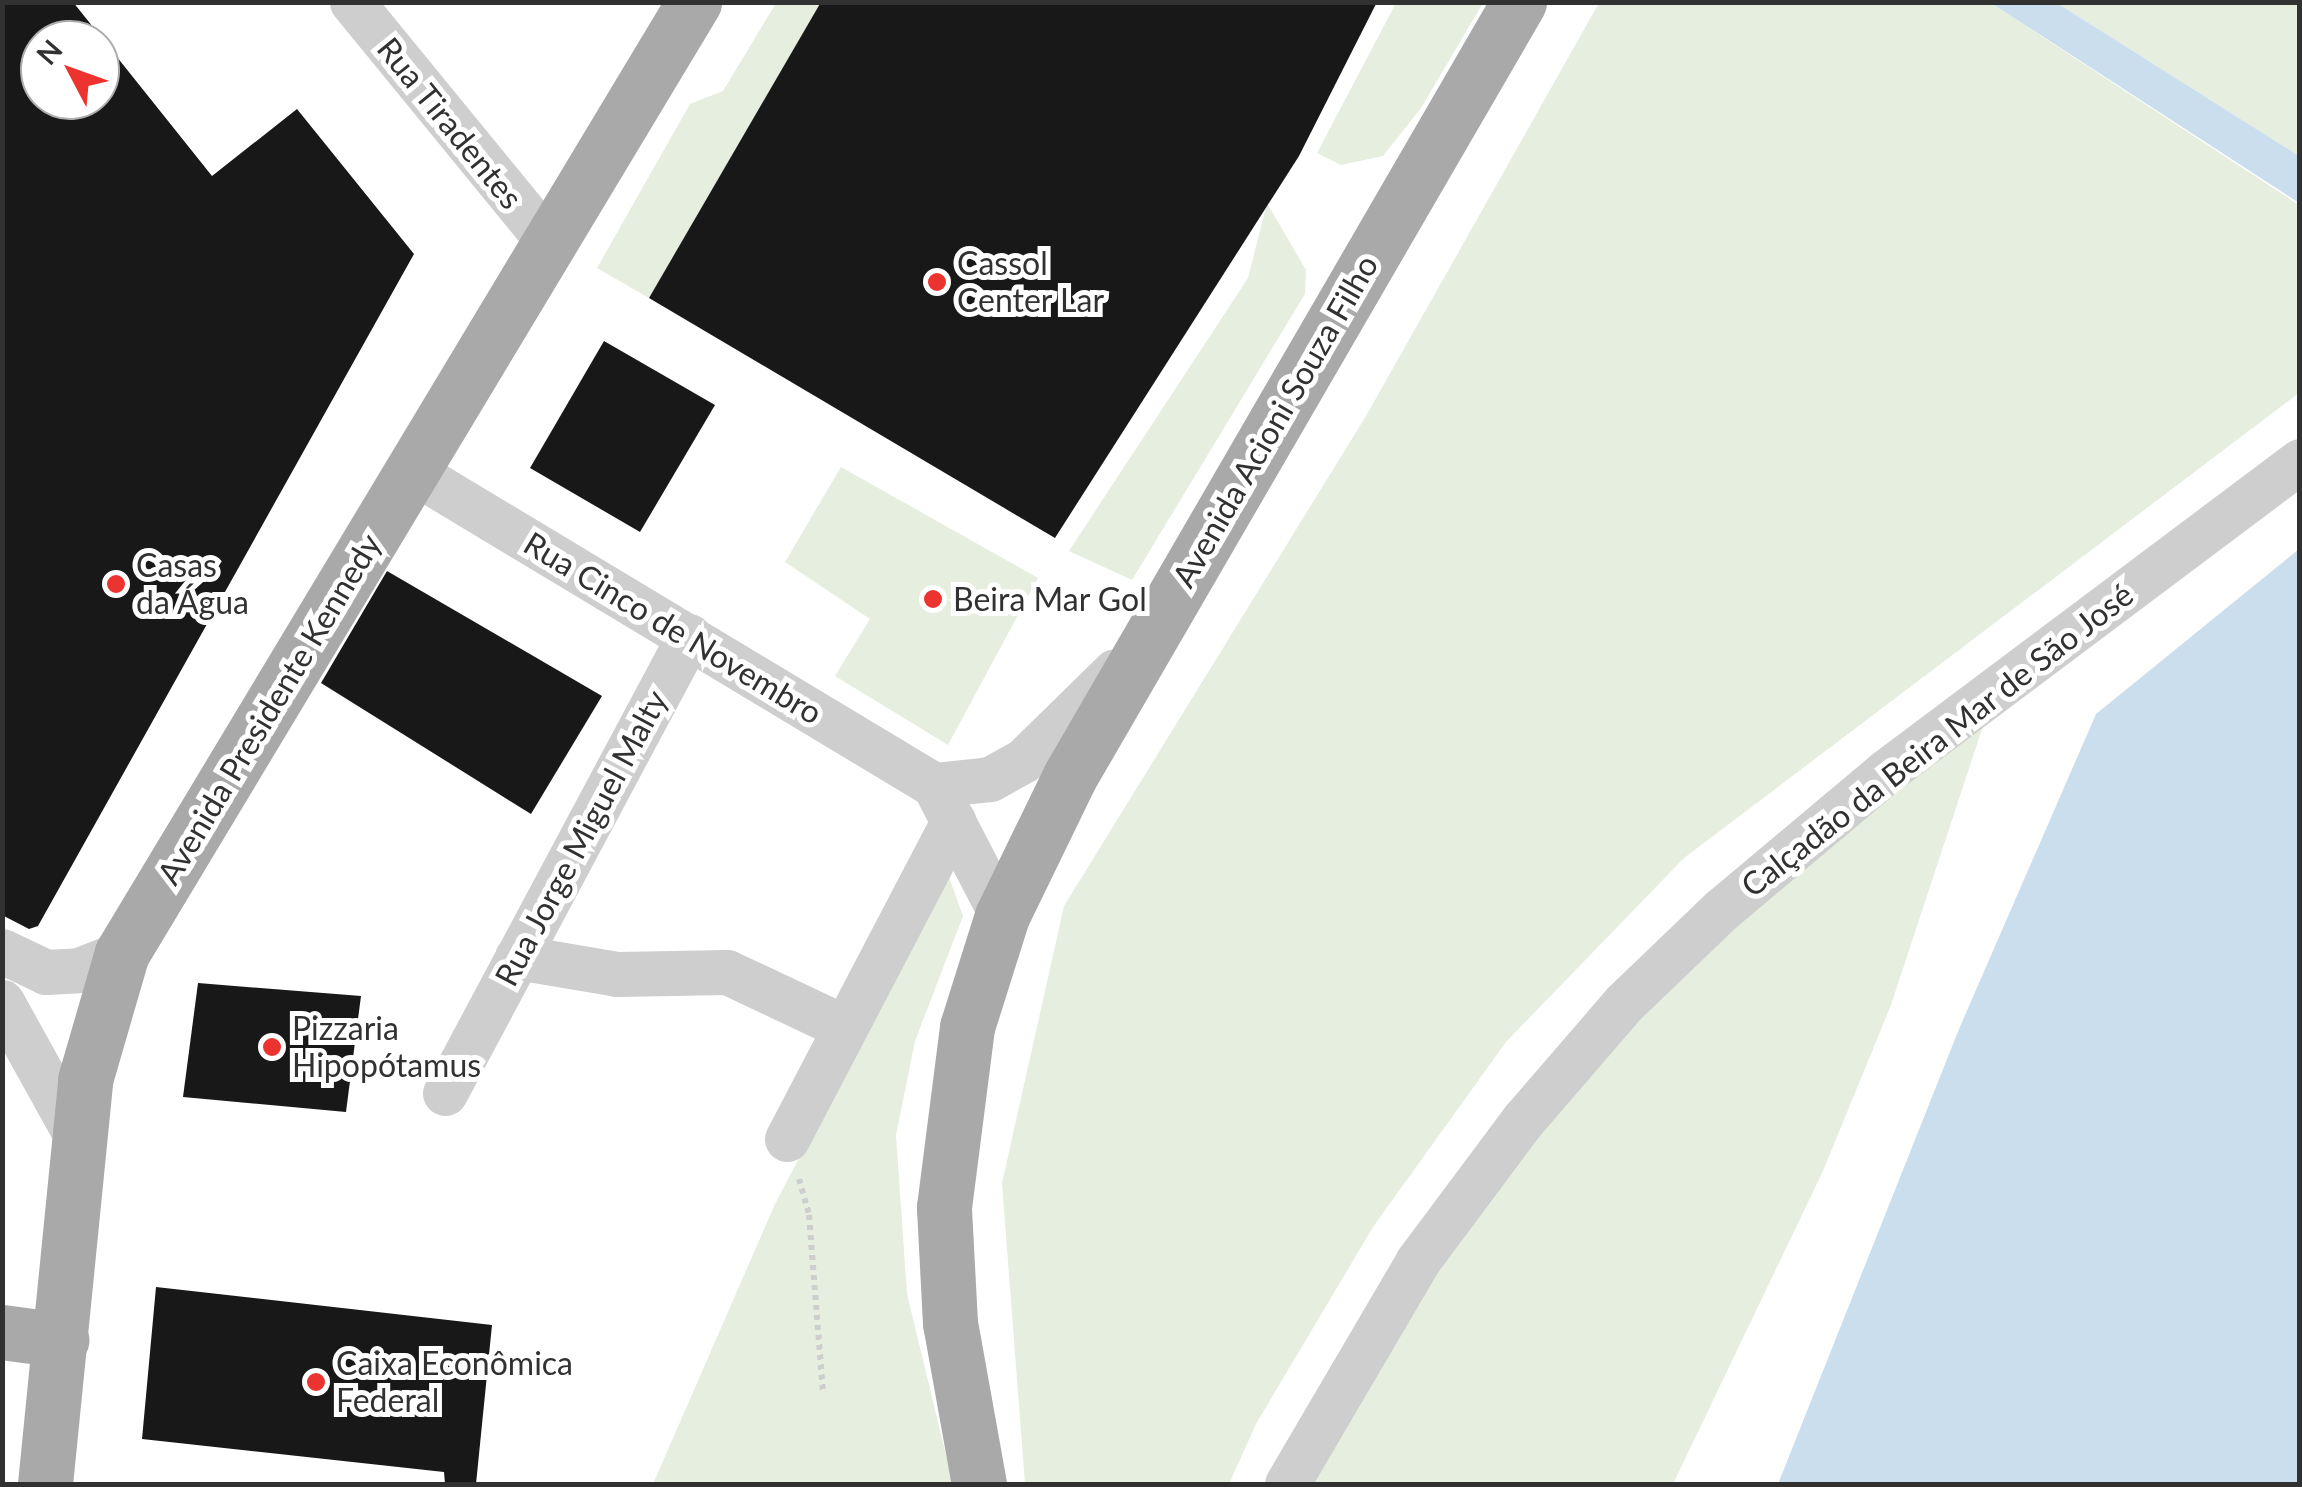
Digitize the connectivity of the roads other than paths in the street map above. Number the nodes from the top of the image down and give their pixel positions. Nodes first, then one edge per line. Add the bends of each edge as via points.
1 (352, 2) edge
2 (694, 2) edge
3 (1519, 2) edge
4 (549, 243) junction
5 (2300, 461) edge
6 (412, 471) junction
7 (1150, 634) junction
8 (688, 636) junction
9 (944, 803) junction
10 (1002, 916) junction
11 (2, 951) edge
12 (122, 953) junction
13 (517, 957) junction
14 (2, 1002) edge
15 (842, 1026) junction
16 (445, 1092) dead end
17 (788, 1140) road end
18 (80, 1143) junction
19 (2, 1332) edge
20 (61, 1340) junction
21 (46, 1484) edge
22 (979, 1484) edge
23 (1288, 1484) edge

1 - 4 street, Rua Tiradentes
2 - 4 main road, Avenida Presidente Kennedy
3 - 7 main road, Avenida Acioni Souza Filho
4 - 6 main road, Avenida Presidente Kennedy
5 - 23 street, Calçadão da Beira Mar de São José via 1884,773 1721,910 1624,1003 1524,1120 1417,1262
6 - 8 street, Rua Cinco de Novembro
6 - 12 main road, Avenida Presidente Kennedy
7 - 9 street via 1024,760
7 - 10 main road, Avenida Acioni Souza Filho via 1042,826
8 - 9 street, Rua Cinco de Novembro
8 - 13 street, Rua Jorge Miguel Malty
9 - 10 street
9 - 15 street
10 - 22 main road, Avenida Acioni Souza Filho via 968,1027 944,1207 950,1323
11 - 12 street via 46,972 79,970
12 - 18 main road, Avenida Presidente Kennedy via 90,1050
13 - 15 street via 617,974 726,972
13 - 16 street, Rua Jorge Miguel Malty
14 - 18 street
15 - 17 street
18 - 20 main road, Avenida Presidente Kennedy
19 - 20 main road
20 - 21 main road, Avenida Presidente Kennedy

